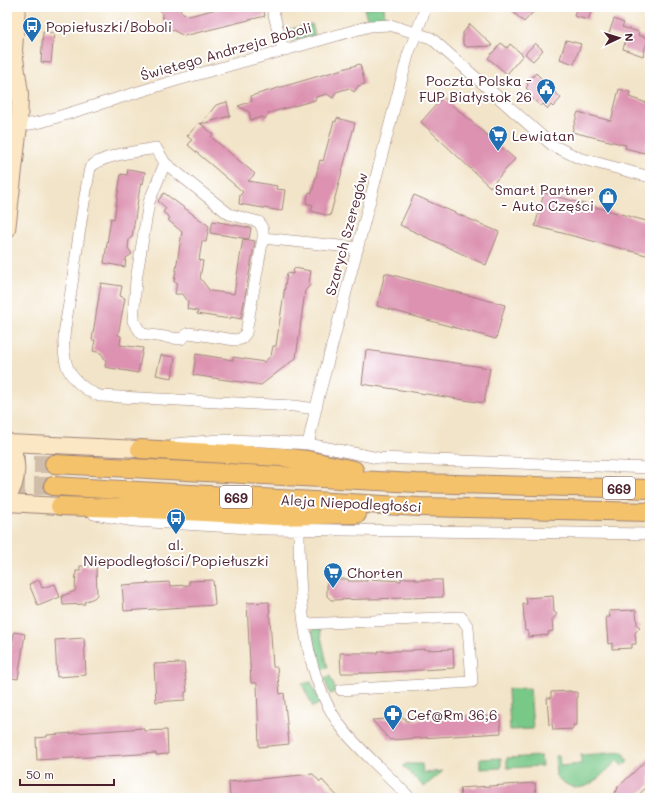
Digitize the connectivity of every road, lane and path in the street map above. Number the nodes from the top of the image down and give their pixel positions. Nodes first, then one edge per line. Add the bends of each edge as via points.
1 (17, 7) edge
2 (272, 7) edge
3 (426, 7) edge
4 (415, 32) junction
5 (283, 50) junction
6 (14, 51) junction
7 (7, 74) edge
8 (13, 127) edge
9 (165, 163) junction
10 (650, 177) edge
11 (7, 230) edge
12 (263, 238) junction
13 (358, 248) junction
14 (316, 409) junction
15 (8, 442) edge
16 (308, 444) junction
17 (140, 449) junction
18 (54, 464) tunnel mouth
19 (650, 468) edge
20 (416, 483) junction
21 (53, 486) tunnel mouth
22 (650, 489) edge
23 (7, 498) edge
24 (7, 502) edge
25 (60, 506) junction
26 (419, 508) junction
27 (650, 512) edge
28 (299, 530) junction
29 (650, 534) edge
30 (305, 624) junction
31 (341, 690) dead end
32 (410, 798) edge

1 - 6 street
2 - 5 street
3 - 4 street
4 - 5 street, Świętego Andrzeja Boboli via 390,25 370,26
4 - 10 street, Świętego Andrzeja Boboli via 431,38 444,48 552,145 579,158
4 - 13 street, Szarych Szeregów
5 - 8 street, Świętego Andrzeja Boboli via 41,122
6 - 7 street
6 - 8 street via 20,93
8 - 11 street
9 - 12 street via 229,214 259,222
9 - 12 street via 149,202 136,280 133,321 142,334 181,339 189,333 241,339 246,333
9 - 14 street via 156,148 104,159 90,168 64,340 66,365 88,391 100,396
12 - 13 street
13 - 14 street, Szarych Szeregów
14 - 16 street, Szarych Szeregów
15 - 17 street
15 - 23 street via 17,467 16,480
16 - 17 street via 219,440
16 - 19 street via 378,458
17 - 20 main road via 308,460
18 - 20 main road, Aleja Niepodległości / 669
20 - 22 main road, Aleja Niepodległości / 669
21 - 26 main road, Aleja Niepodległości / 669
24 - 25 street
25 - 26 main road via 277,516 348,515
25 - 28 street via 134,521
26 - 27 main road, Aleja Niepodległości / 669
28 - 29 street
28 - 30 street
30 - 31 street via 461,617 468,627 472,682
30 - 32 street via 312,665 326,701 345,732

